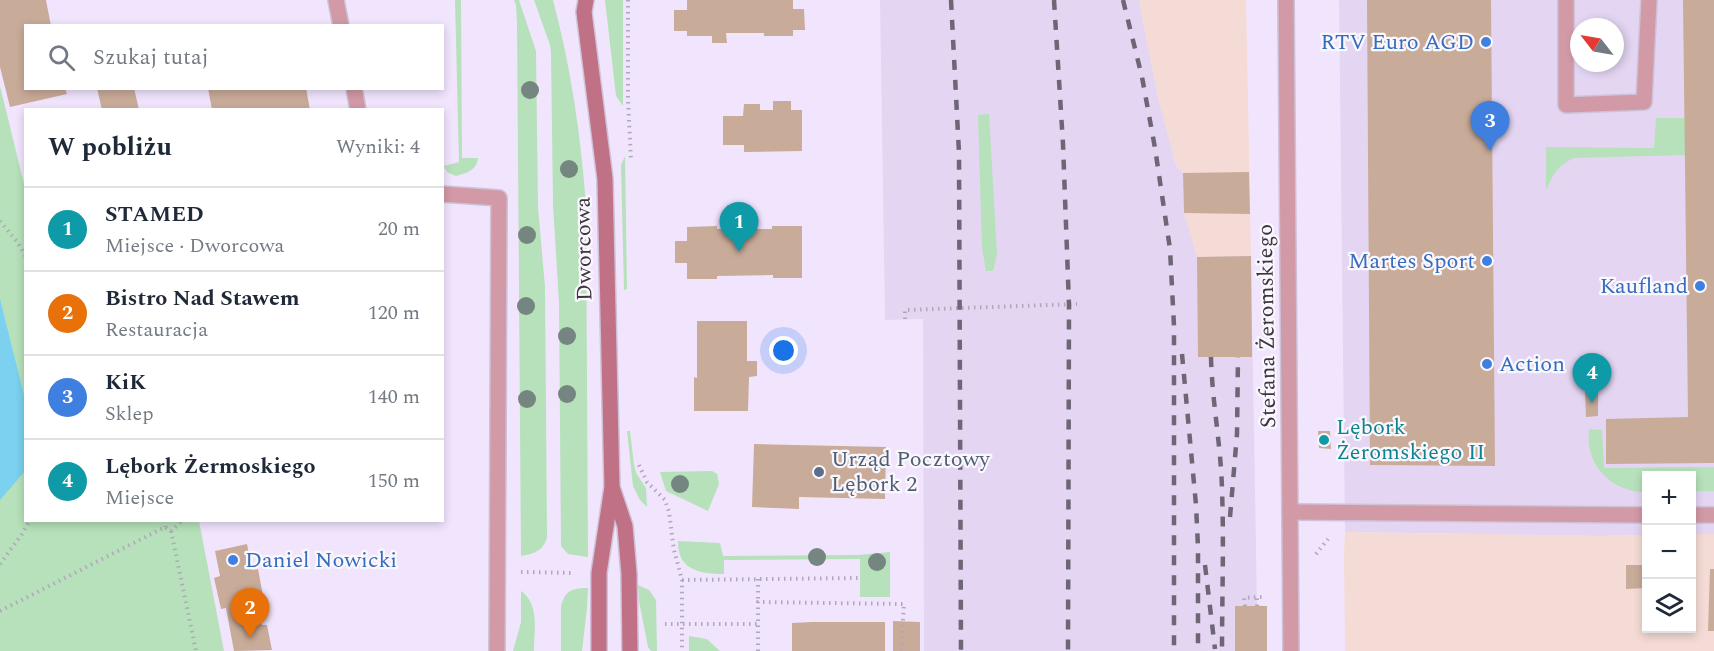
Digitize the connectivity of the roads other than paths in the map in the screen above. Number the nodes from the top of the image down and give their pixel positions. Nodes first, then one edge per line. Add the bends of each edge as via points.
1 (336, 0) edge
2 (1286, 0) edge
3 (1566, 0) edge
4 (1648, 0) edge
5 (582, 4) edge
6 (341, 24) edge
7 (354, 90) edge
8 (358, 108) edge
9 (444, 194) edge
10 (612, 487) junction
11 (1290, 512) junction
12 (1642, 515) edge
13 (1696, 515) edge
14 (1714, 516) edge
15 (497, 651) edge
16 (599, 651) edge
17 (630, 651) edge
18 (1291, 651) edge

1 - 6 street
2 - 11 street, Stefana Żeromskiego
3 - 4 street via 1566,105 1644,102
5 - 10 street, Dworcowa via 605,179
7 - 8 street
9 - 15 street via 499,198
10 - 16 street, Dworcowa via 599,573
10 - 17 street, Dworcowa via 625,526
11 - 12 street
11 - 18 street, Stefana Żeromskiego
13 - 14 street

